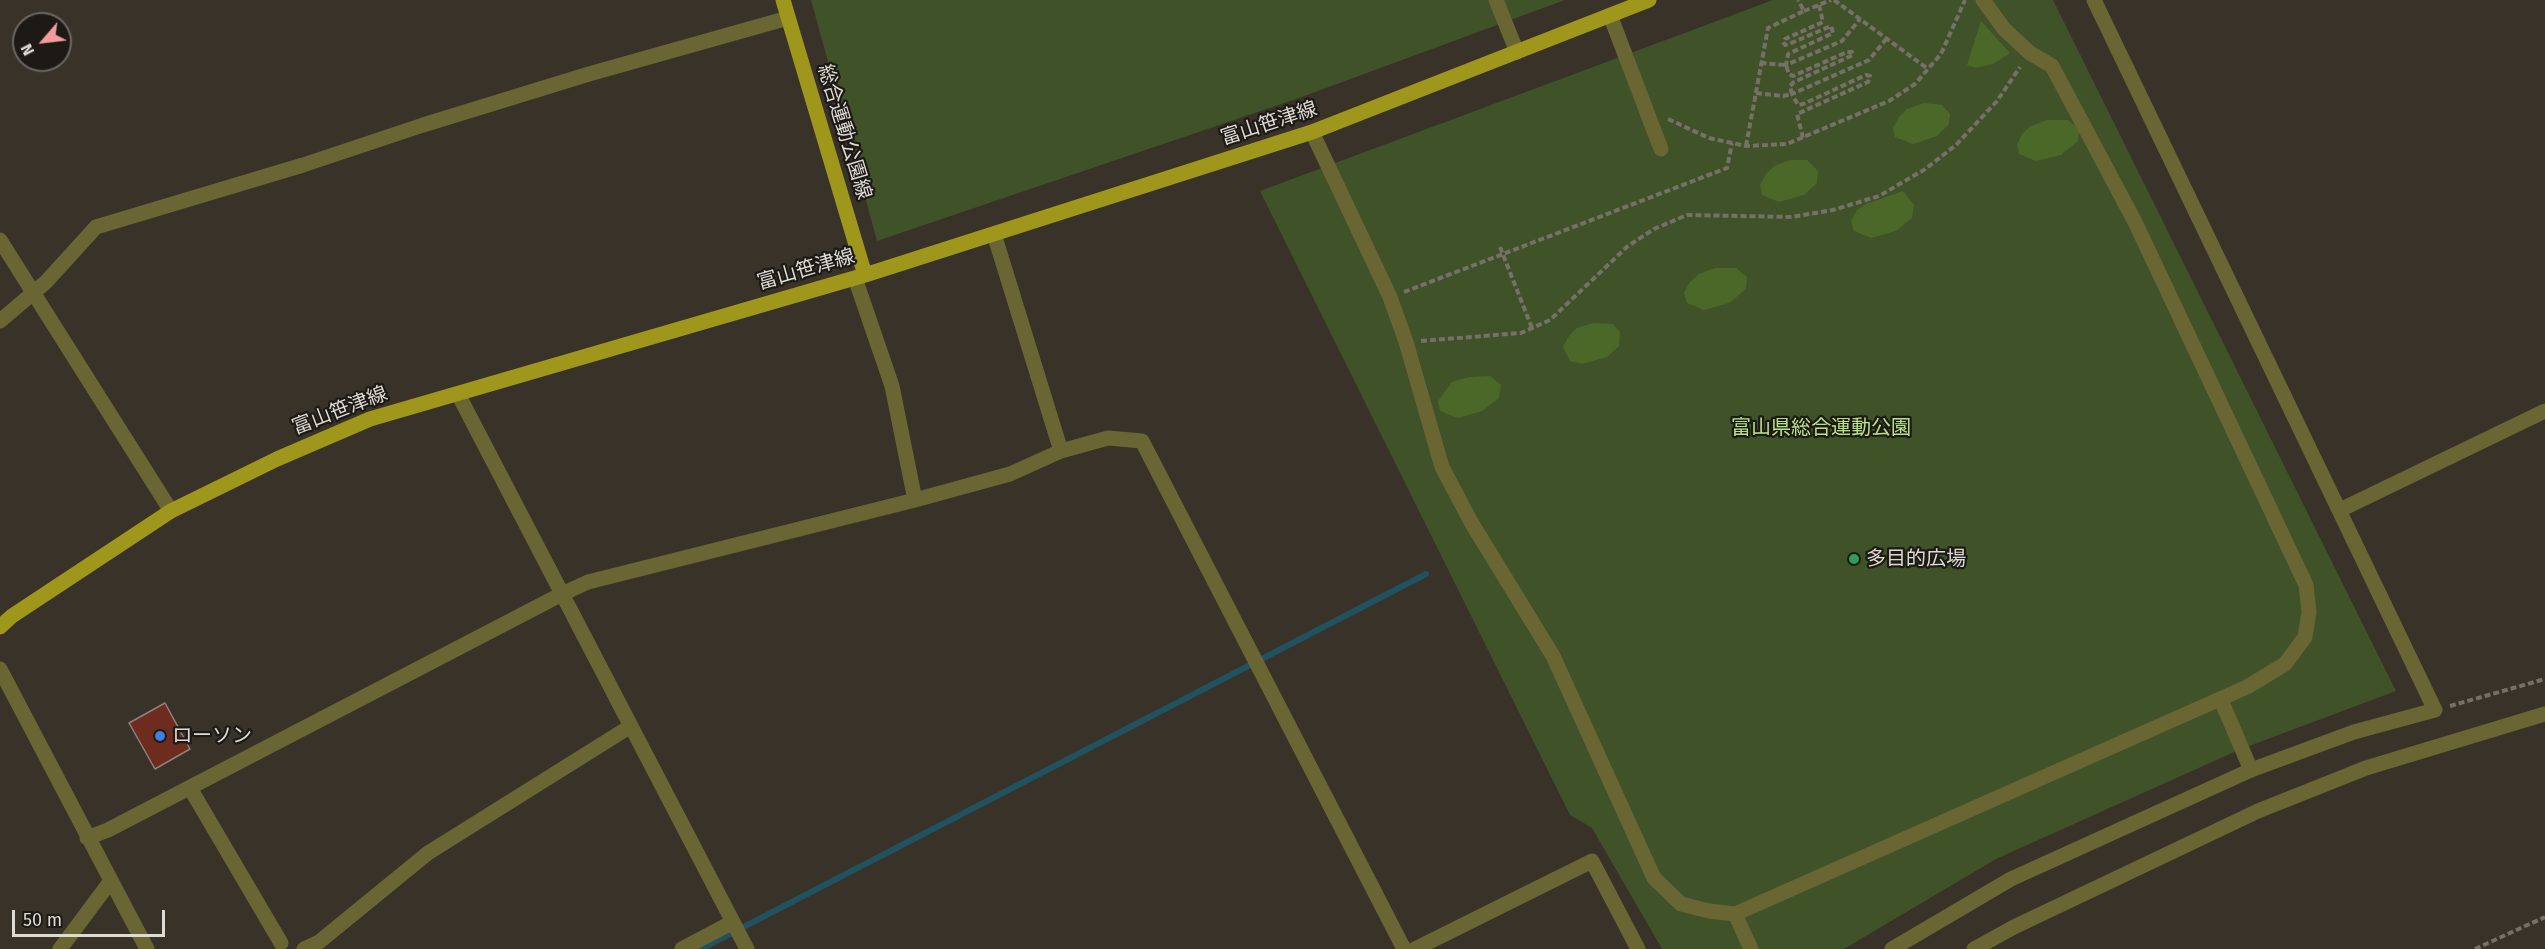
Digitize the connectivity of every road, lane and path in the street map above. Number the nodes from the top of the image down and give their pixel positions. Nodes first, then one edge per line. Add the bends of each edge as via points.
1 (783, 0) edge
2 (1496, 0) edge
3 (1649, 0) edge
4 (1798, 0) edge
5 (1832, 0) edge
6 (1965, 0) edge
7 (1983, 0) edge
8 (2094, 0) edge
9 (1819, 5) junction
10 (1804, 12) junction
11 (1610, 15) junction
12 (788, 18) junction
13 (1860, 19) junction
14 (1887, 38) junction
15 (1517, 52) junction
16 (2030, 53) junction
17 (1761, 63) junction
18 (1786, 65) junction
19 (1928, 69) junction
20 (1756, 93) junction
21 (1792, 94) junction
22 (1646, 109) junction
23 (1312, 132) junction
24 (1803, 138) junction
25 (1732, 143) junction
26 (1746, 146) junction
27 (1661, 149) dead end
28 (994, 234) junction
29 (0, 240) edge
30 (1500, 246) dead end
31 (1503, 254) junction
32 (860, 276) junction
33 (32, 292) junction
34 (1390, 297) junction
35 (0, 321) edge
36 (1532, 328) junction
37 (1406, 342) junction
38 (458, 394) junction
39 (2545, 411) edge
40 (1061, 451) junction
41 (915, 500) junction
42 (2340, 510) junction
43 (171, 511) junction
44 (562, 594) junction
45 (0, 627) edge
46 (0, 669) edge
47 (2545, 679) edge
48 (2221, 700) junction
49 (2434, 710) junction
50 (2545, 714) edge
51 (631, 726) junction
52 (2251, 770) junction
53 (190, 788) junction
54 (87, 838) junction
55 (111, 882) junction
56 (1735, 914) junction
57 (2545, 917) edge
58 (736, 927) junction
59 (281, 943) dead end
60 (60, 949) edge
61 (147, 949) edge
62 (304, 949) edge
63 (682, 949) edge
64 (747, 949) edge
65 (1404, 949) edge
66 (1415, 949) edge
67 (1638, 949) edge
68 (1751, 949) edge
69 (1892, 949) edge
70 (1974, 949) edge
71 (2475, 949) edge

1 - 12 main road, 総合運動公園線
2 - 15 street
3 - 11 main road, 富山笹津線
4 - 10 path
5 - 9 path
5 - 13 path
6 - 19 path via 1941,54
7 - 16 street via 2004,29
8 - 42 street
9 - 10 path
9 - 18 path via 1823,22 1783,42 1789,44 1831,26 1833,33 1788,54
10 - 17 path via 1768,28
11 - 15 main road, 富山笹津線
11 - 22 street
12 - 32 main road, 総合運動公園線
12 - 33 street via 589,74 96,227
13 - 14 path
13 - 18 path via 1842,41
14 - 19 path
14 - 21 path via 1869,60
15 - 23 main road, 富山笹津線
16 - 36 path via 1997,101 1956,145 1924,170 1879,196 1792,217 1687,216 1654,229 1628,246 1550,320
16 - 48 street via 2052,66 2135,222 2306,585 2309,612 2305,637 2285,664
17 - 18 path
17 - 20 path
18 - 21 path via 1793,76 1848,52 1853,55 1794,82 1790,86
19 - 24 path via 1915,84 1889,102
20 - 21 path
20 - 26 path
21 - 24 path via 1798,105 1803,104 1869,76 1868,82 1797,114
22 - 25 path via 1709,138
22 - 27 street
23 - 28 main road, 富山笹津線
23 - 34 street
24 - 26 path via 1787,144
25 - 26 path
25 - 31 path via 1727,168
28 - 32 main road, 富山笹津線
28 - 40 street
29 - 33 street
30 - 31 path
31 - 34 path
31 - 36 path
32 - 38 main road, 富山笹津線
32 - 41 street via 892,386
33 - 35 street
33 - 43 street
34 - 37 street
36 - 37 path via 1521,333
37 - 56 street via 1442,466 1471,522 1553,656 1654,878 1681,904
38 - 43 main road, 富山笹津線 via 369,419
38 - 44 street
39 - 42 street
40 - 41 street via 1010,474
40 - 65 street via 1108,438 1142,441
41 - 44 street via 588,582
42 - 49 street
43 - 45 main road, 富山笹津線
44 - 51 street
44 - 53 street
46 - 54 street
47 - 49 path
48 - 52 street
48 - 56 street
49 - 52 street via 2354,732
50 - 70 street via 2366,768 2258,811
51 - 58 street
51 - 62 street via 428,853 319,942
52 - 69 street via 2011,879
53 - 54 street
53 - 59 street
54 - 55 street
55 - 60 street
55 - 61 street
56 - 68 street
57 - 71 path
58 - 63 street
58 - 64 street
66 - 67 street via 1592,861

